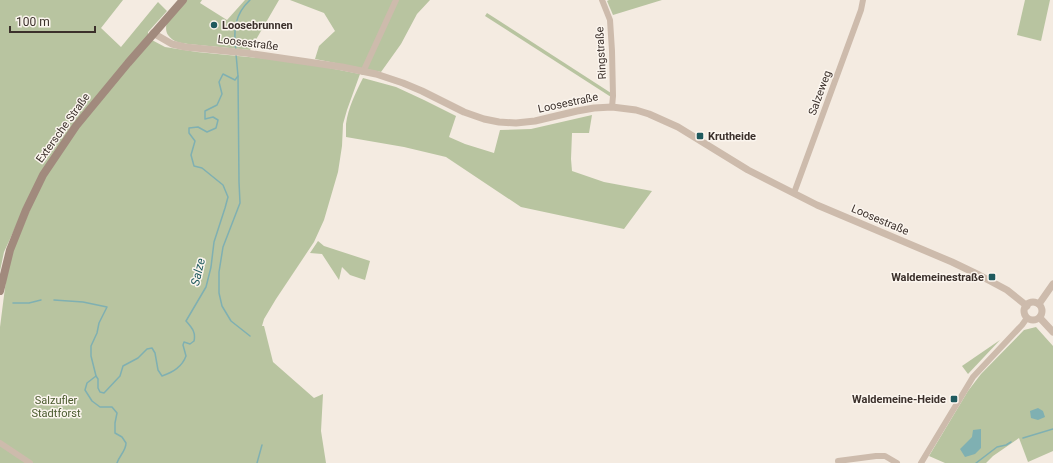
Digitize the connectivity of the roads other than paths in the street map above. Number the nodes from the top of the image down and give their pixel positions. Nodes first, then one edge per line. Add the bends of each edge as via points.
1 (183, 0) edge
2 (396, 0) edge
3 (602, 0) edge
4 (863, 0) edge
5 (153, 33) junction
6 (363, 72) junction
7 (612, 107) junction
8 (794, 193) junction
9 (1053, 284) edge
10 (0, 291) edge
11 (1039, 304) junction
12 (1026, 306) junction
13 (1027, 318) junction
14 (1040, 318) junction
15 (1053, 332) edge
16 (0, 443) edge
17 (838, 461) dead end
18 (30, 463) edge
19 (897, 463) edge
20 (921, 463) edge

1 - 5 main road, Extersche Straße
2 - 6 street
3 - 7 street, Ringstraße via 610,20
4 - 8 street, Salzeweg
5 - 6 street, Loosestraße via 172,44 186,47 246,53
5 - 10 main road, Extersche Straße via 76,126 43,175 10,250
6 - 7 street, Loosestraße via 403,82 464,112 500,122 536,121 577,111
7 - 8 street, Loosestraße via 636,110 662,119 748,170
8 - 12 street, Loosestraße via 817,206 952,262 1007,290
9 - 11 street
11 - 12 street via 1032,302
11 - 14 street via 1042,310
12 - 13 street via 1024,312
13 - 14 street
13 - 20 street via 973,377
14 - 15 street
16 - 18 street
17 - 19 street via 885,456

